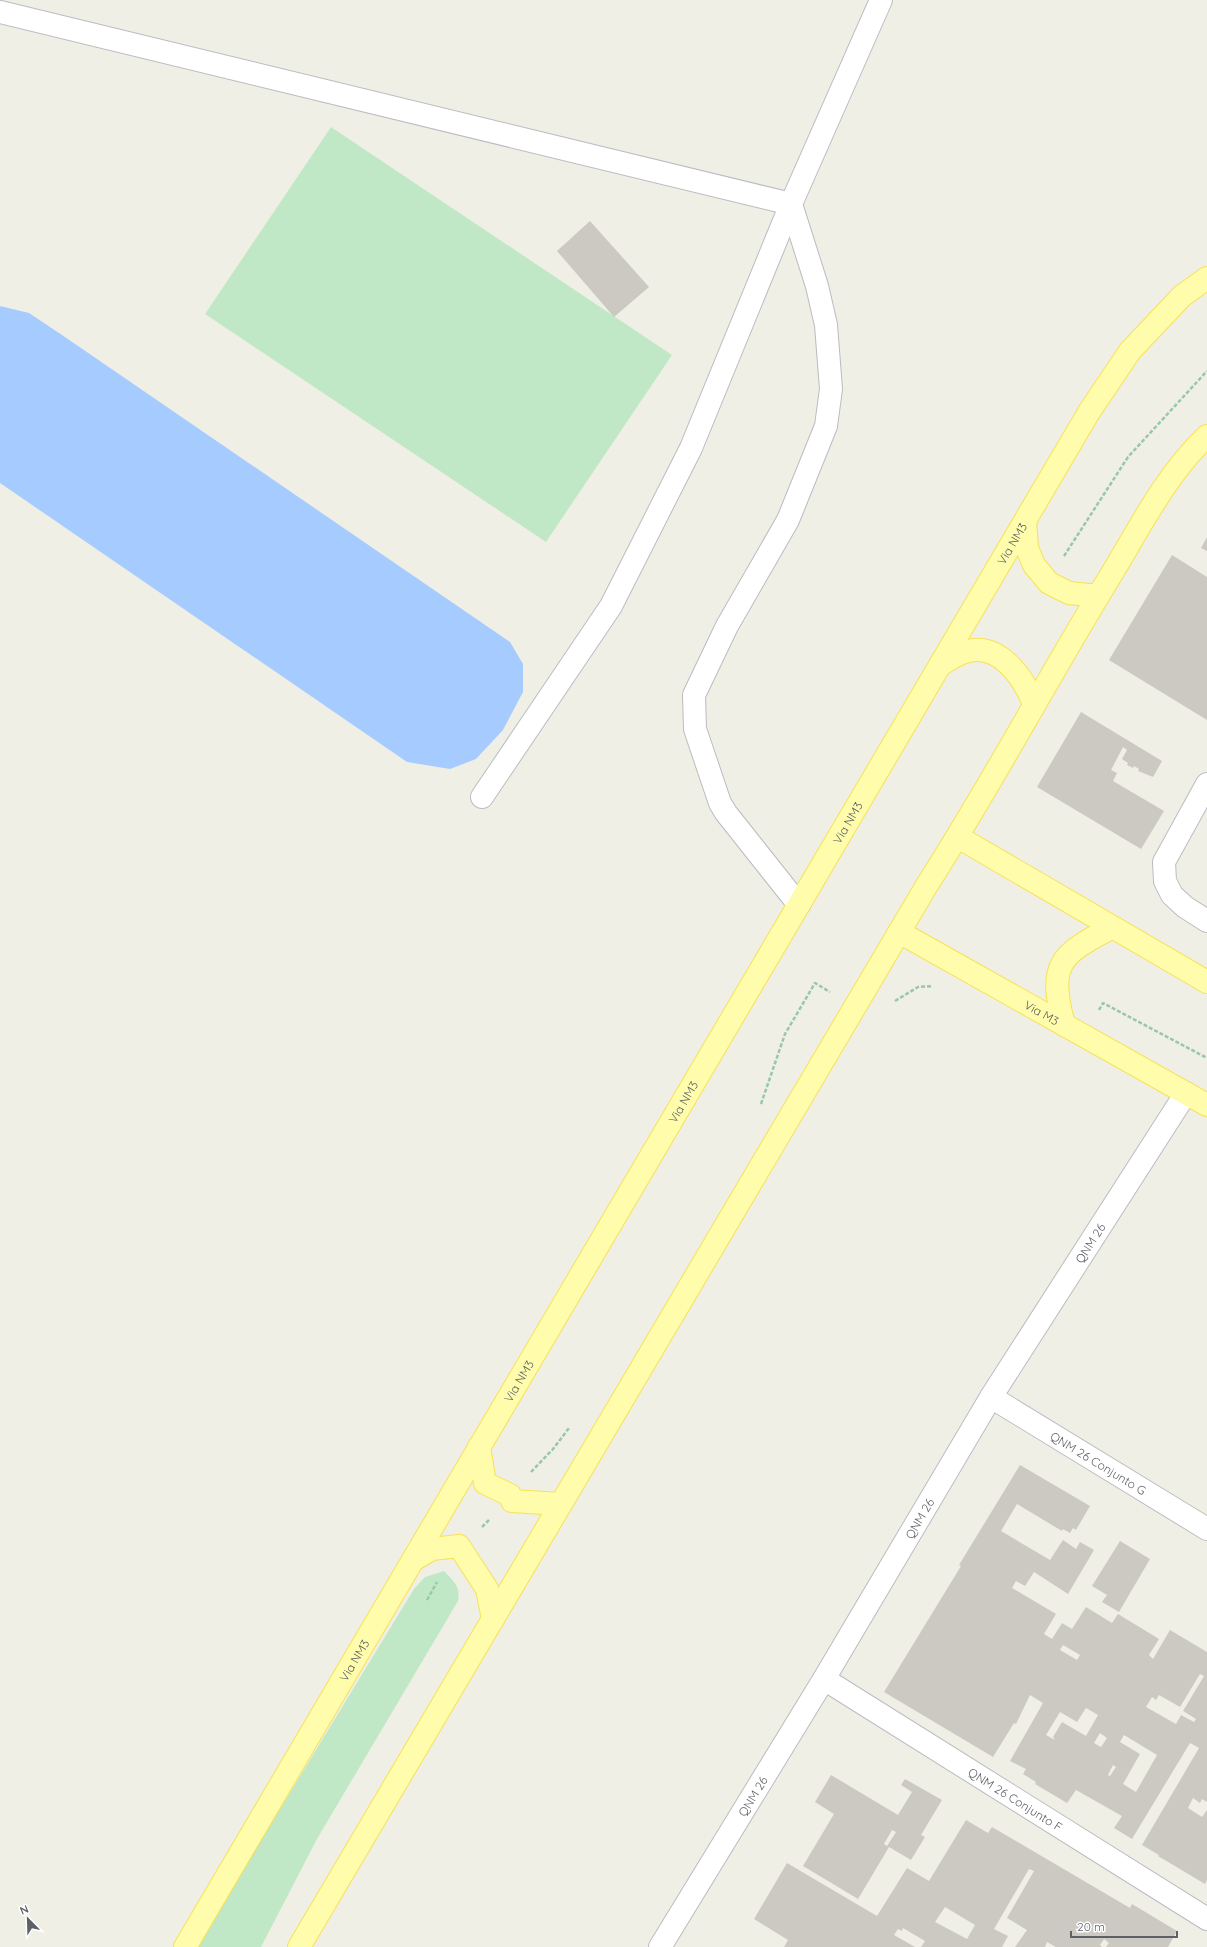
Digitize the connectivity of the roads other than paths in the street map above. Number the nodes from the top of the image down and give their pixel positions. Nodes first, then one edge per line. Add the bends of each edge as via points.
1 (881, 0) edge
2 (0, 12) edge
3 (791, 204) junction
4 (1207, 278) edge
5 (1207, 436) edge
6 (1025, 521) junction
7 (1098, 596) junction
8 (940, 666) junction
9 (1034, 704) junction
10 (1207, 784) edge
11 (482, 797) dead end
12 (958, 837) junction
13 (799, 905) junction
14 (1207, 921) edge
15 (1111, 928) junction
16 (899, 932) junction
17 (1207, 982) edge
18 (1064, 1025) junction
19 (1186, 1093) junction
20 (1207, 1105) edge
21 (991, 1397) junction
22 (479, 1447) junction
23 (561, 1504) junction
24 (1207, 1529) edge
25 (412, 1560) junction
26 (494, 1619) junction
27 (824, 1679) junction
28 (1207, 1919) edge
29 (185, 1947) edge
30 (299, 1947) edge
31 (660, 1947) edge

1 - 3 street
2 - 3 street
3 - 11 street via 691,448 611,606
3 - 13 street via 817,286 826,325 831,389 826,426 788,520 728,626 694,695 695,729 720,803
4 - 6 main road, Via NM3 via 1182,296 1130,351 1089,412
5 - 7 main road via 1168,481
6 - 7 main road via 1027,548 1031,559 1049,583 1069,593
6 - 8 main road, Via NM3
7 - 9 main road
8 - 9 main road via 961,653 970,651 981,650 997,655 1010,663 1021,676
8 - 13 main road, Via NM3
9 - 12 main road
10 - 14 street via 1164,862 1165,880 1172,895
12 - 15 main road
12 - 16 main road
13 - 22 main road, Via NM3
15 - 17 main road
15 - 18 main road via 1076,947 1061,963 1057,985
16 - 18 main road, Via M3
16 - 23 main road
18 - 19 main road, Via M3
19 - 20 main road, Via M3
19 - 21 street, QNM 26
21 - 24 street, QNM 26 Conjunto G
21 - 27 street, QNM 26
22 - 23 main road via 485,1483 510,1495 512,1501
22 - 25 main road, Via NM3
23 - 26 main road
25 - 26 main road via 432,1549 460,1546 486,1590
25 - 29 main road, Via NM3
26 - 30 main road
27 - 28 street, QNM 26 Conjunto F
27 - 31 street, QNM 26

